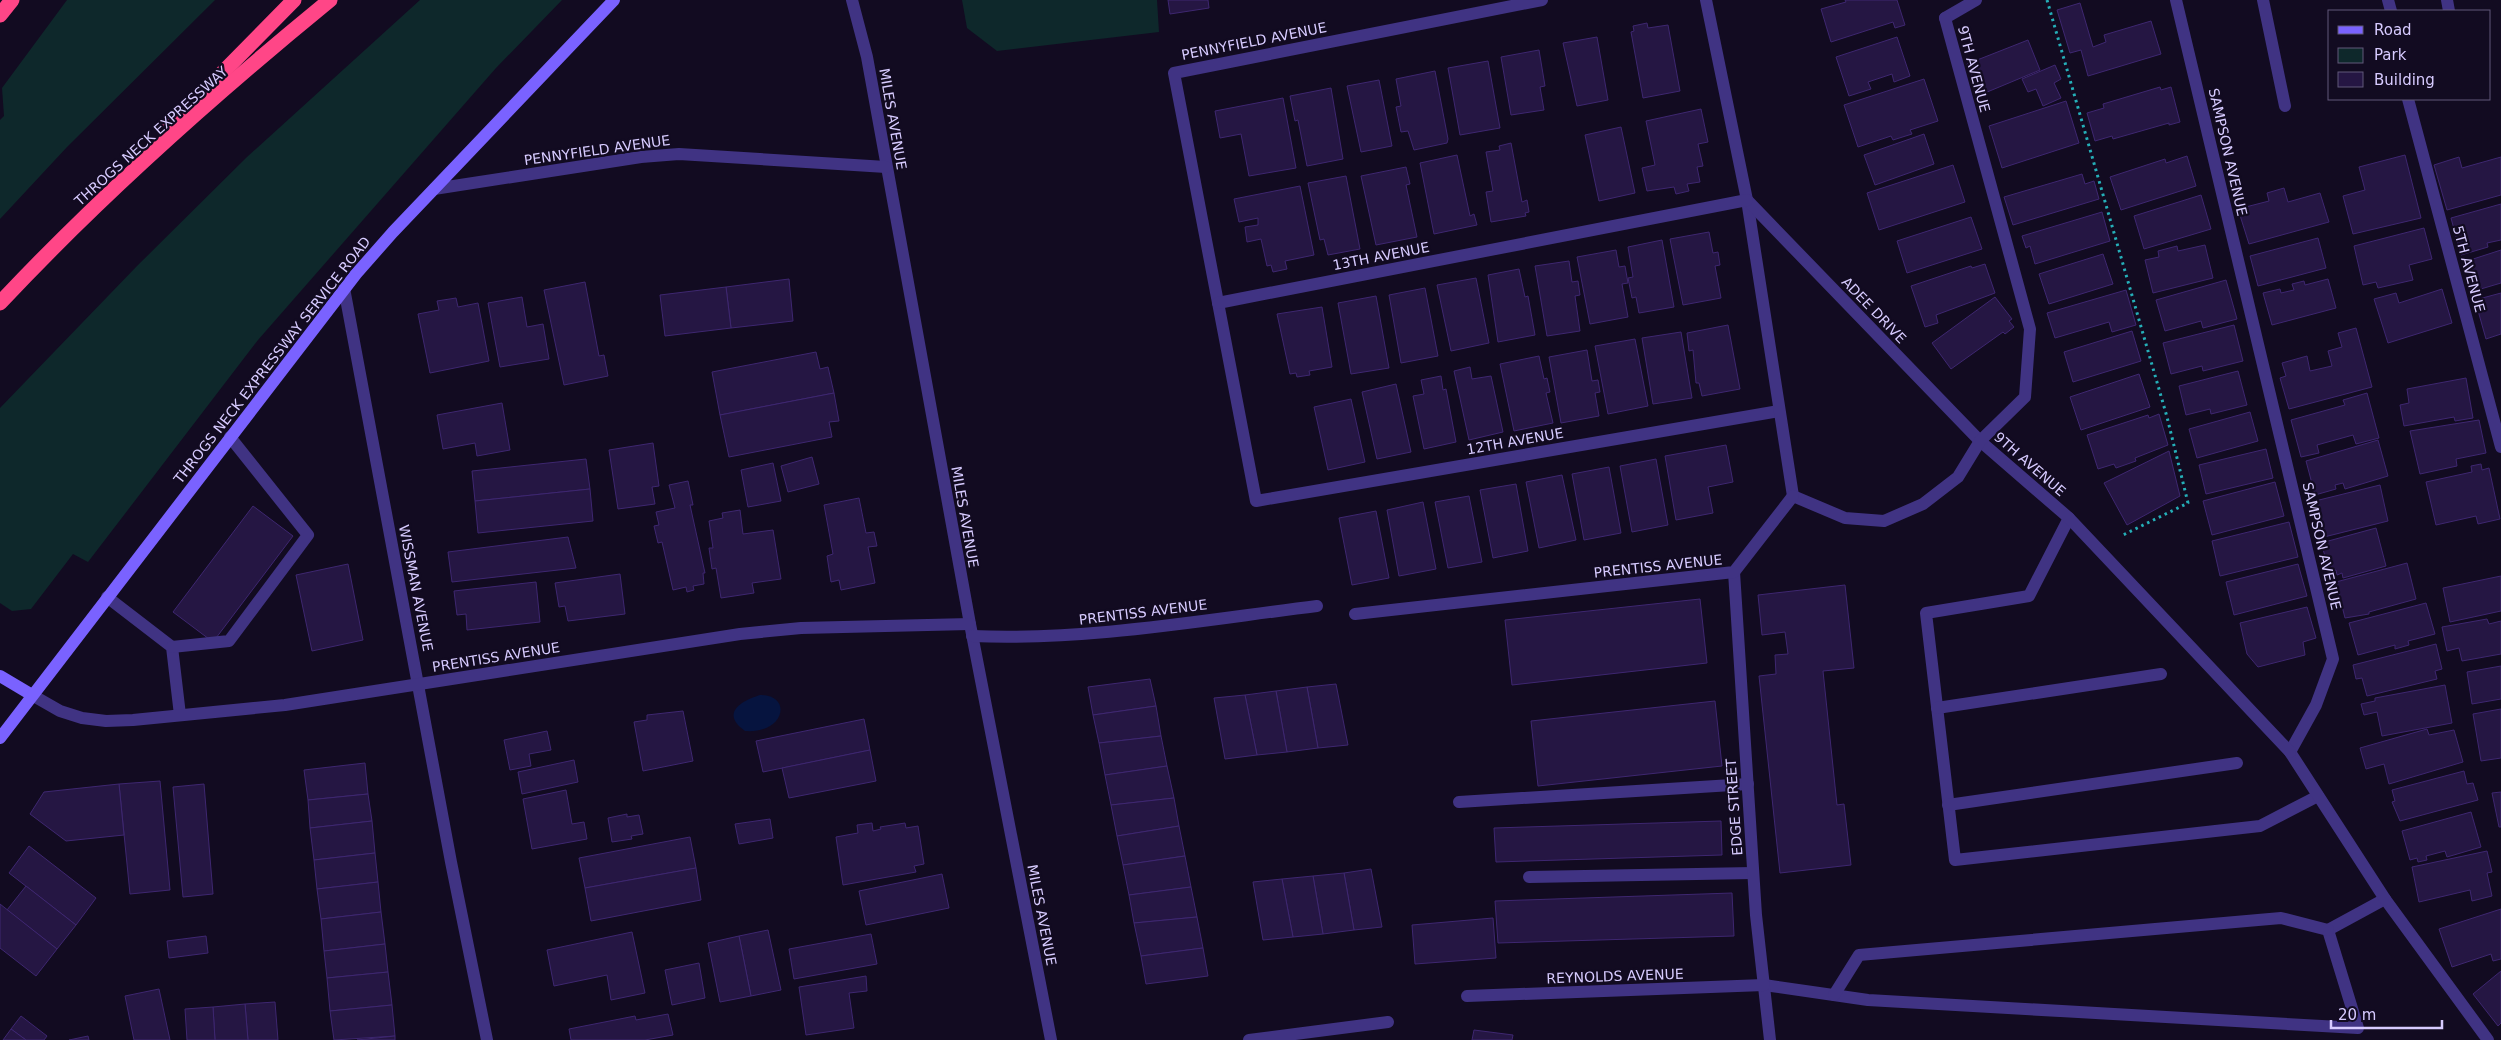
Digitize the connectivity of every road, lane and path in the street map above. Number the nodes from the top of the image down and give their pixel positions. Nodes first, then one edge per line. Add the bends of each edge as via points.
1 (12, 0) edge
2 (294, 0) edge
3 (330, 0) edge
4 (614, 0) edge
5 (852, 0) edge
6 (1542, 0) edge
7 (1706, 0) edge
8 (1976, 0) edge
9 (2047, 0) edge
10 (2176, 0) edge
11 (2263, 0) edge
12 (0, 15) edge
13 (2408, 100) edge
14 (2285, 106) dead end
15 (886, 167) junction
16 (434, 189) junction
17 (1747, 200) junction
18 (43, 258) junction
19 (344, 288) junction
20 (0, 303) edge
21 (1218, 303) junction
22 (1779, 411) junction
23 (230, 437) junction
24 (1980, 441) junction
25 (2501, 446) edge
26 (1793, 496) junction
27 (2069, 518) junction
28 (2097, 549) junction
29 (1734, 572) junction
30 (107, 597) junction
31 (1317, 606) dead end
32 (1355, 614) dead end
33 (971, 630) junction
34 (172, 647) junction
35 (2161, 674) dead end
36 (0, 676) edge
37 (418, 684) junction
38 (32, 695) junction
39 (1937, 708) junction
40 (180, 715) junction
41 (0, 738) edge
42 (2290, 752) junction
43 (2237, 763) dead end
44 (1748, 784) junction
45 (2318, 796) junction
46 (1459, 802) dead end
47 (1948, 805) junction
48 (1753, 873) junction
49 (1529, 877) dead end
50 (2385, 899) junction
51 (2328, 930) junction
52 (1764, 985) junction
53 (1834, 995) junction
54 (1467, 996) dead end
55 (1388, 1022) dead end
56 (487, 1040) edge
57 (1051, 1040) edge
58 (1249, 1040) edge
59 (1770, 1040) edge
60 (2488, 1040) edge

1 - 12 highway
2 - 18 highway
3 - 18 highway, THROGS NECK EXPRESSWAY via 190,120
4 - 16 street, THROGS NECK EXPRESSWAY SERVICE ROAD
5 - 15 street, MILES AVENUE via 867,57
6 - 21 street, PENNYFIELD AVENUE via 1174,73
7 - 17 street
8 - 24 street, 9TH AVENUE via 1945,18 2030,329 2025,397
9 - 28 path via 2168,417 2188,502
10 - 42 street, SAMPSON AVENUE via 2333,659 2316,705
11 - 14 street
13 - 25 street, 5TH AVENUE
15 - 16 street, PENNYFIELD AVENUE via 679,154
15 - 33 street, MILES AVENUE
16 - 19 street, THROGS NECK EXPRESSWAY SERVICE ROAD
17 - 21 street, 13TH AVENUE
17 - 22 street
17 - 24 street, ADEE DRIVE
18 - 20 highway, THROGS NECK EXPRESSWAY
19 - 23 street, THROGS NECK EXPRESSWAY SERVICE ROAD
19 - 37 street, WISSMAN AVENUE
21 - 22 street, 12TH AVENUE via 1256,501
22 - 26 street
23 - 30 street, THROGS NECK EXPRESSWAY SERVICE ROAD
23 - 34 street via 308,535 229,640
24 - 26 street via 1958,477 1923,504 1884,521 1845,518
24 - 27 street, 9TH AVENUE
26 - 29 street, PRENTISS AVENUE
27 - 28 street, 9TH AVENUE
27 - 39 street via 2029,596 1926,613
28 - 42 street, 9TH AVENUE
29 - 32 street, PRENTISS AVENUE
29 - 44 street, EDGE STREET
30 - 34 street
30 - 38 street, THROGS NECK EXPRESSWAY SERVICE ROAD
31 - 33 street, PRENTISS AVENUE via 1069,636 1022,638
33 - 37 street, PRENTISS AVENUE via 801,628 740,634
33 - 57 street, MILES AVENUE
34 - 40 street
35 - 39 street
36 - 38 street
37 - 40 street, PRENTISS AVENUE via 285,705
37 - 56 street, WISSMAN AVENUE
38 - 40 street, PRENTISS AVENUE via 60,711 94,720
38 - 41 street, THROGS NECK EXPRESSWAY SERVICE ROAD
39 - 47 street
42 - 45 street
43 - 47 street
44 - 46 street
44 - 48 street, EDGE STREET
45 - 47 street via 2260,826 1954,860
45 - 50 street
48 - 49 street
48 - 52 street, EDGE STREET
50 - 51 street
50 - 60 street
51 - 53 street via 2281,918 1859,955
51 - 53 street, REYNOLDS AVENUE via 2358,1028
52 - 53 street, REYNOLDS AVENUE
52 - 54 street, REYNOLDS AVENUE
52 - 59 street, EDGE STREET
55 - 58 street

